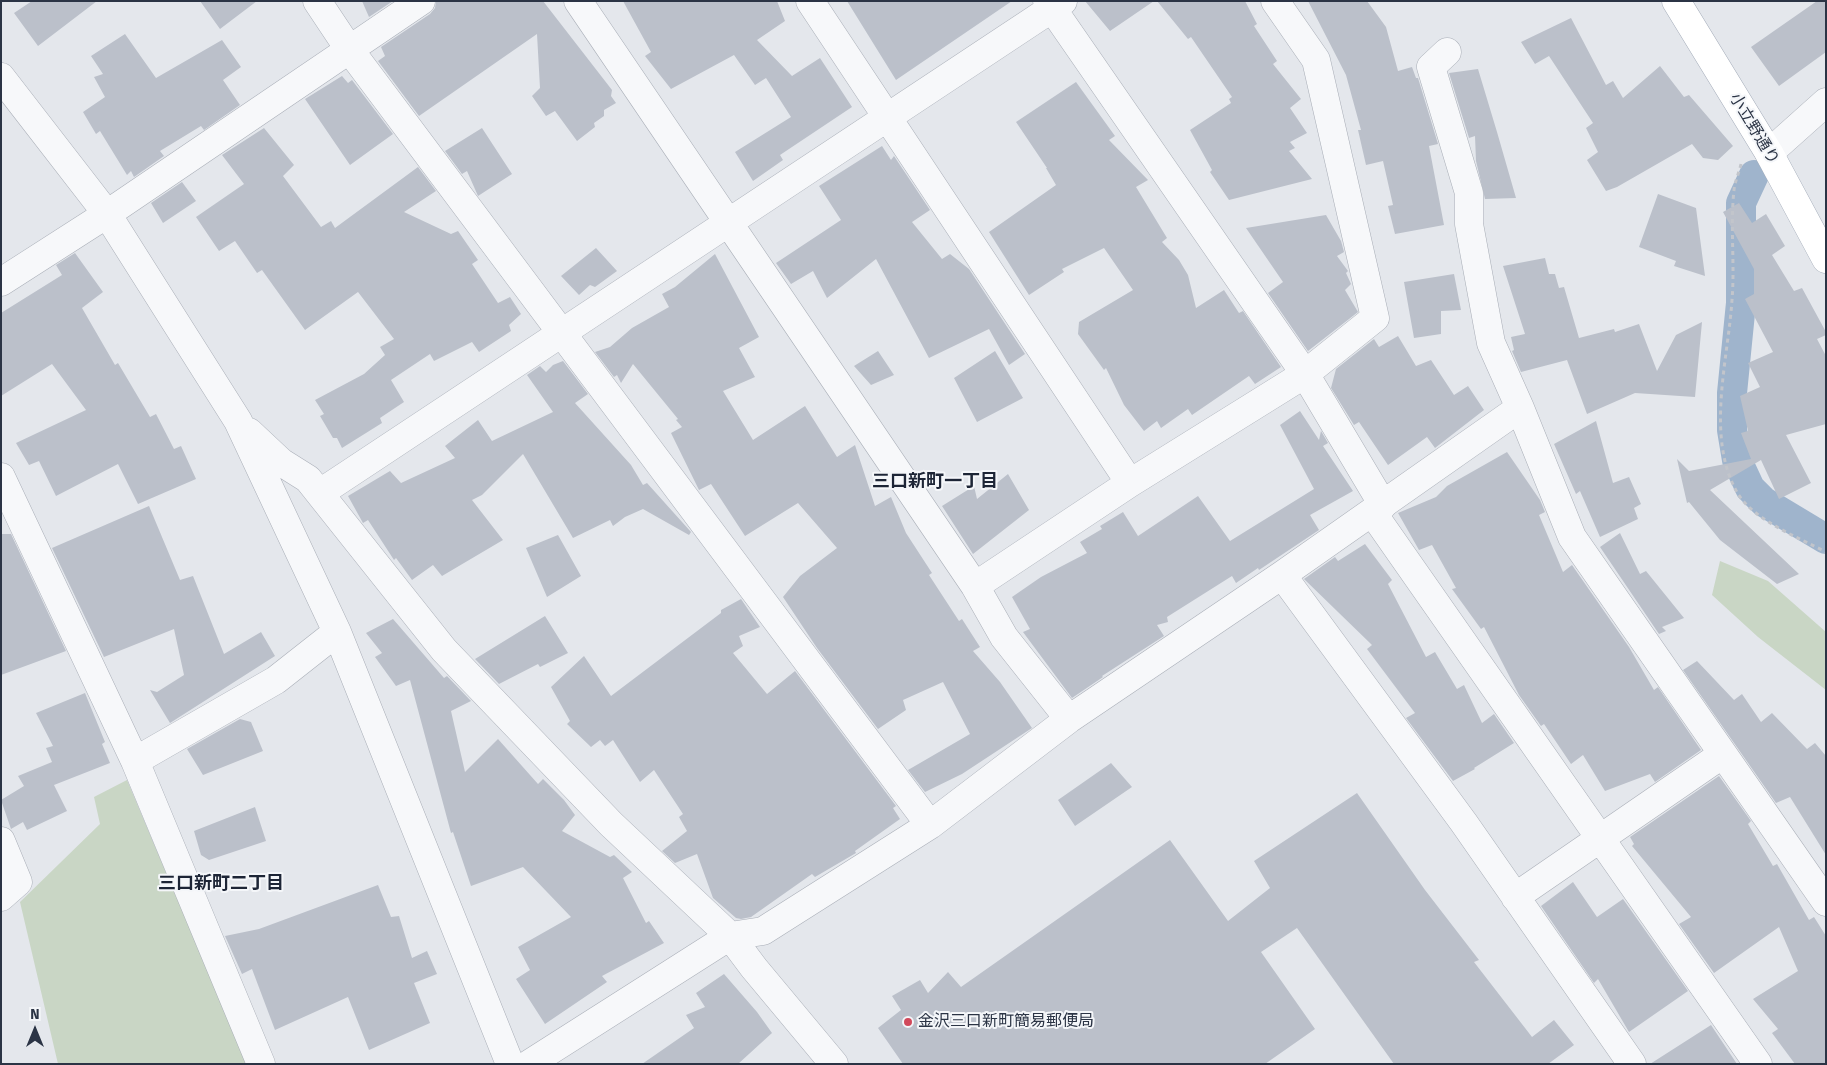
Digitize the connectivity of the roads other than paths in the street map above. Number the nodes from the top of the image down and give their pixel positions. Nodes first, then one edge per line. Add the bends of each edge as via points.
1 (317, 1) edge
2 (421, 1) edge
3 (578, 1) edge
4 (810, 1) edge
5 (1275, 1) edge
6 (1676, 1) edge
7 (1054, 4) edge
8 (349, 49) junction
9 (1447, 52) dead end
10 (1, 77) edge
11 (1826, 102) edge
12 (887, 118) junction
13 (1769, 153) junction
14 (107, 214) junction
15 (728, 222) junction
16 (1826, 259) edge
17 (1, 282) edge
18 (560, 334) junction
19 (1305, 374) junction
20 (1520, 408) junction
21 (238, 421) junction
22 (1, 477) edge
23 (1130, 483) junction
24 (320, 493) junction
25 (1377, 509) junction
26 (1282, 575) junction
27 (975, 586) junction
28 (337, 632) junction
29 (1069, 719) junction
30 (1723, 754) junction
31 (135, 761) junction
32 (930, 825) junction
33 (1601, 839) junction
34 (1, 841) edge
35 (1, 897) edge
36 (1515, 897) junction
37 (1826, 902) edge
38 (730, 936) junction
39 (261, 1064) edge
40 (510, 1064) edge
41 (529, 1064) edge
42 (834, 1064) edge
43 (1632, 1064) edge
44 (1758, 1064) edge

1 - 8 street
2 - 8 street
3 - 15 street
4 - 12 street
5 - 19 street via 1316,60 1375,318
6 - 13 main road, 小立野通り
7 - 12 street
7 - 19 street
8 - 14 street
8 - 18 street
9 - 20 street via 1431,67 1468,193 1468,224 1491,343
10 - 14 street
11 - 13 street
12 - 15 street
12 - 23 street
13 - 16 main road, 小立野通り
14 - 17 street
14 - 21 street
15 - 18 street
15 - 27 street
18 - 24 street
18 - 32 street
19 - 23 street
19 - 25 street
20 - 25 street
20 - 30 street via 1572,537
21 - 24 street via 281,462 308,479
21 - 28 street
22 - 31 street
23 - 27 street
24 - 38 street via 444,650 611,824
25 - 26 street
25 - 33 street
26 - 29 street
26 - 36 street
27 - 29 street via 1004,637
28 - 31 street via 276,680
28 - 40 street
29 - 32 street
30 - 33 street
30 - 37 street
31 - 39 street
32 - 38 street via 763,931
33 - 36 street
33 - 44 street
34 - 35 street via 18,882
36 - 43 street
38 - 41 street
38 - 42 street

